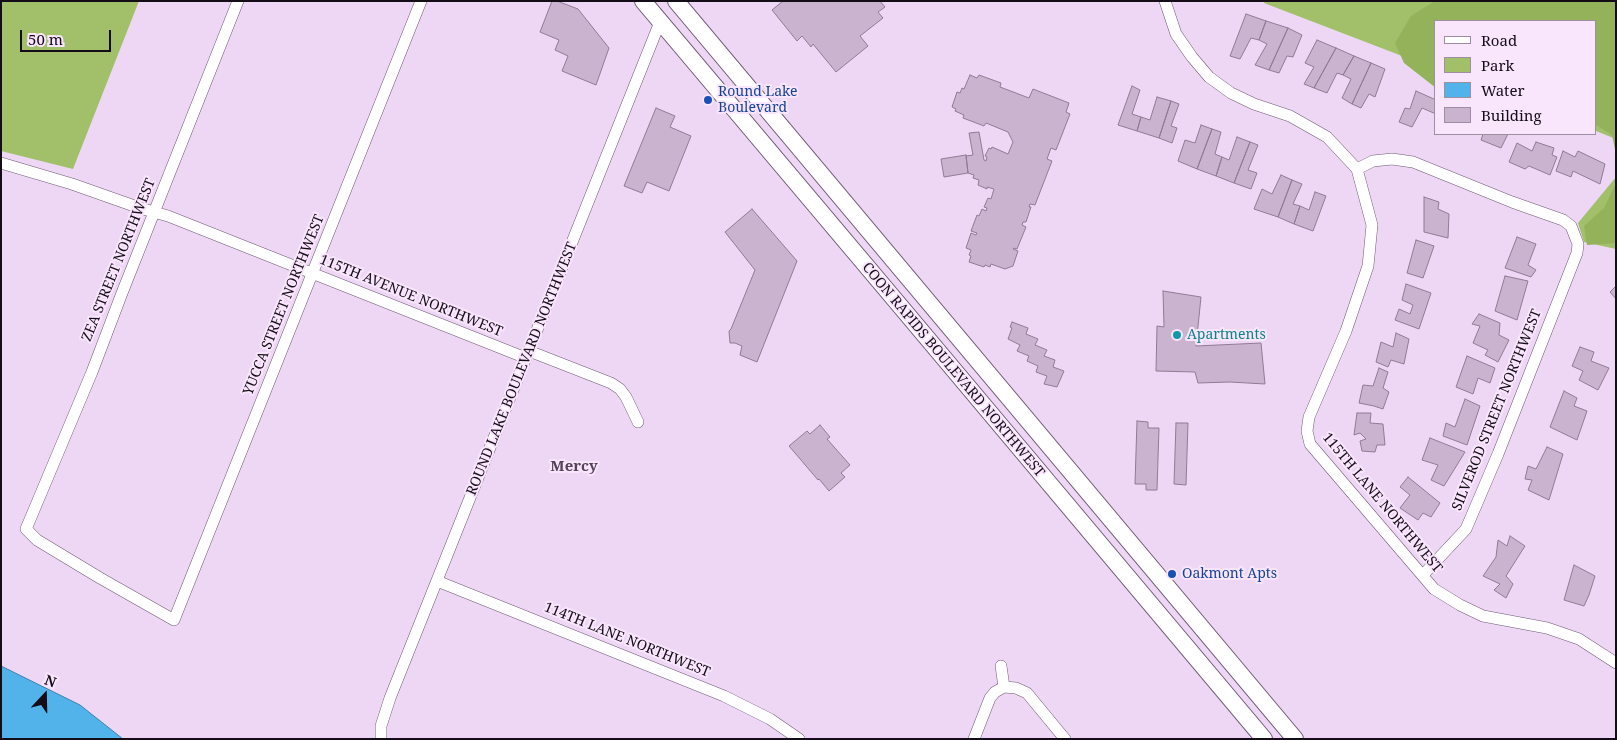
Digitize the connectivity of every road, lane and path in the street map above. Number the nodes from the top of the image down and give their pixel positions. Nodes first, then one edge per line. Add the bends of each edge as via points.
1 (238, 1) edge
2 (421, 1) edge
3 (642, 1) edge
4 (668, 1) edge
5 (676, 1) edge
6 (1166, 1) edge
7 (660, 22) junction
8 (1, 163) edge
9 (1357, 169) junction
10 (154, 213) junction
11 (312, 273) junction
12 (528, 354) junction
13 (638, 422) dead end
14 (1423, 575) junction
15 (437, 581) junction
16 (174, 620) joint
17 (1616, 664) edge
18 (1001, 666) dead end
19 (1004, 686) junction
20 (381, 739) edge
21 (799, 739) edge
22 (974, 739) edge
23 (1065, 739) edge
24 (1264, 739) edge
25 (1295, 739) edge

1 - 10 street, ZEA STREET NORTHWEST
2 - 11 street, YUCCA STREET NORTHWEST
3 - 7 main road, COON RAPIDS BOULEVARD NORTHWEST
4 - 7 main road, ROUND LAKE BOULEVARD NORTHWEST
5 - 25 main road, COON RAPIDS BOULEVARD NORTHWEST
6 - 9 street via 1176,34 1209,77 1231,93 1290,116 1327,137
7 - 12 street, ROUND LAKE BOULEVARD NORTHWEST
7 - 24 main road, COON RAPIDS BOULEVARD NORTHWEST
8 - 10 street, 115TH AVENUE NORTHWEST
9 - 14 street, 115TH LANE NORTHWEST via 1372,226 1368,266 1346,331 1309,417 1307,431 1310,444
9 - 14 street, SILVEROD STREET NORTHWEST via 1373,161 1413,162 1563,220 1571,226 1578,244 1466,529
10 - 11 street, 115TH AVENUE NORTHWEST
10 - 16 street, ZEA STREET NORTHWEST via 26,529 37,540
11 - 12 street, 115TH AVENUE NORTHWEST
11 - 16 street, YUCCA STREET NORTHWEST
12 - 13 street, 115TH AVENUE NORTHWEST via 611,383 626,397
12 - 15 street, ROUND LAKE BOULEVARD NORTHWEST
14 - 17 street, 115TH LANE NORTHWEST via 1434,589 1460,606 1483,616 1547,628 1579,639
15 - 20 street, ROUND LAKE BOULEVARD NORTHWEST via 384,713
15 - 21 street, 114TH LANE NORTHWEST via 724,696
18 - 19 street
19 - 22 street via 990,698
19 - 23 street via 1027,693

